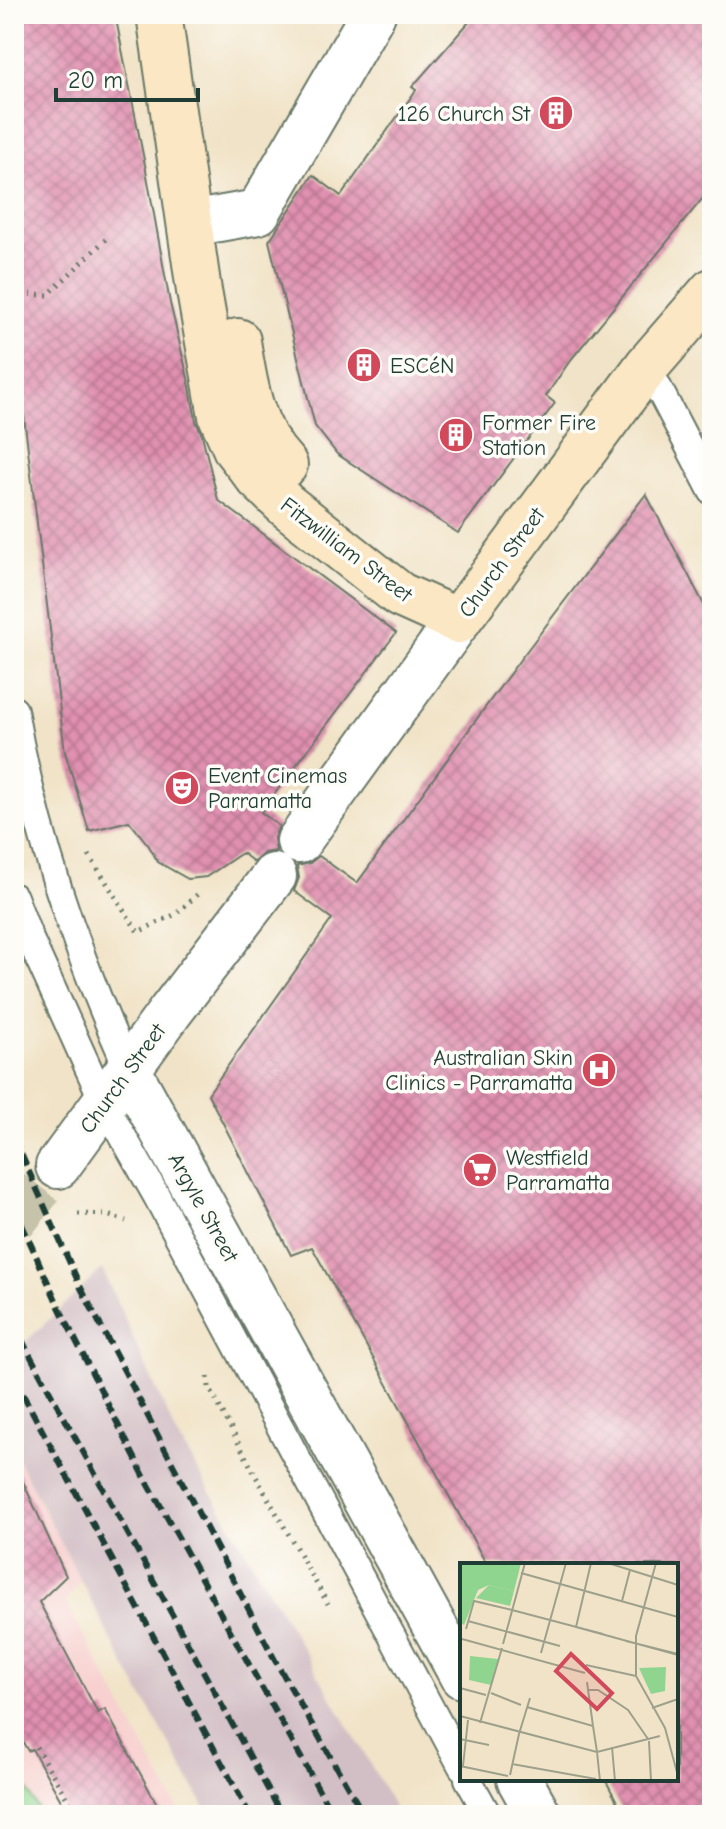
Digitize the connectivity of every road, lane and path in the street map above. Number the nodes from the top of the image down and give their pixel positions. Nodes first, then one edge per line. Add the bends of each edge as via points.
1 (159, 14) edge
2 (184, 14) edge
3 (373, 14) edge
4 (204, 222) junction
5 (107, 238) dead end
6 (712, 291) edge
7 (14, 294) edge
8 (647, 366) junction
9 (712, 491) edge
10 (458, 621) junction
11 (14, 710) edge
12 (299, 841) dead end
13 (87, 851) dead end
14 (274, 876) dead end
15 (209, 884) dead end
16 (14, 897) edge
17 (116, 1086) junction
18 (58, 1166) tunnel mouth
19 (460, 1673) edge
20 (36, 1747) dead end
21 (460, 1763) edge
22 (469, 1781) edge
23 (520, 1781) edge
24 (71, 1805) dead end
25 (488, 1815) edge
26 (539, 1815) edge

1 - 4 street, Fitzwilliam Street via 178,149
2 - 4 street, Fitzwilliam Street via 207,159
3 - 4 street via 258,212
4 - 10 street, Fitzwilliam Street via 245,389 275,455 302,484 419,572
5 - 7 path via 48,295
6 - 8 street, Church Street
8 - 9 lane
8 - 10 street, Church Street
10 - 12 street, Church Street
11 - 17 lane, Argyle Street via 34,806 94,993
13 - 15 path via 138,932 176,914
14 - 17 street, Church Street
16 - 17 lane, Argyle Street via 30,939
17 - 18 street, Church Street
17 - 19 street, Argyle Street
17 - 21 lane, Argyle Street via 156,1195
20 - 24 path
22 - 25 lane
23 - 26 street

